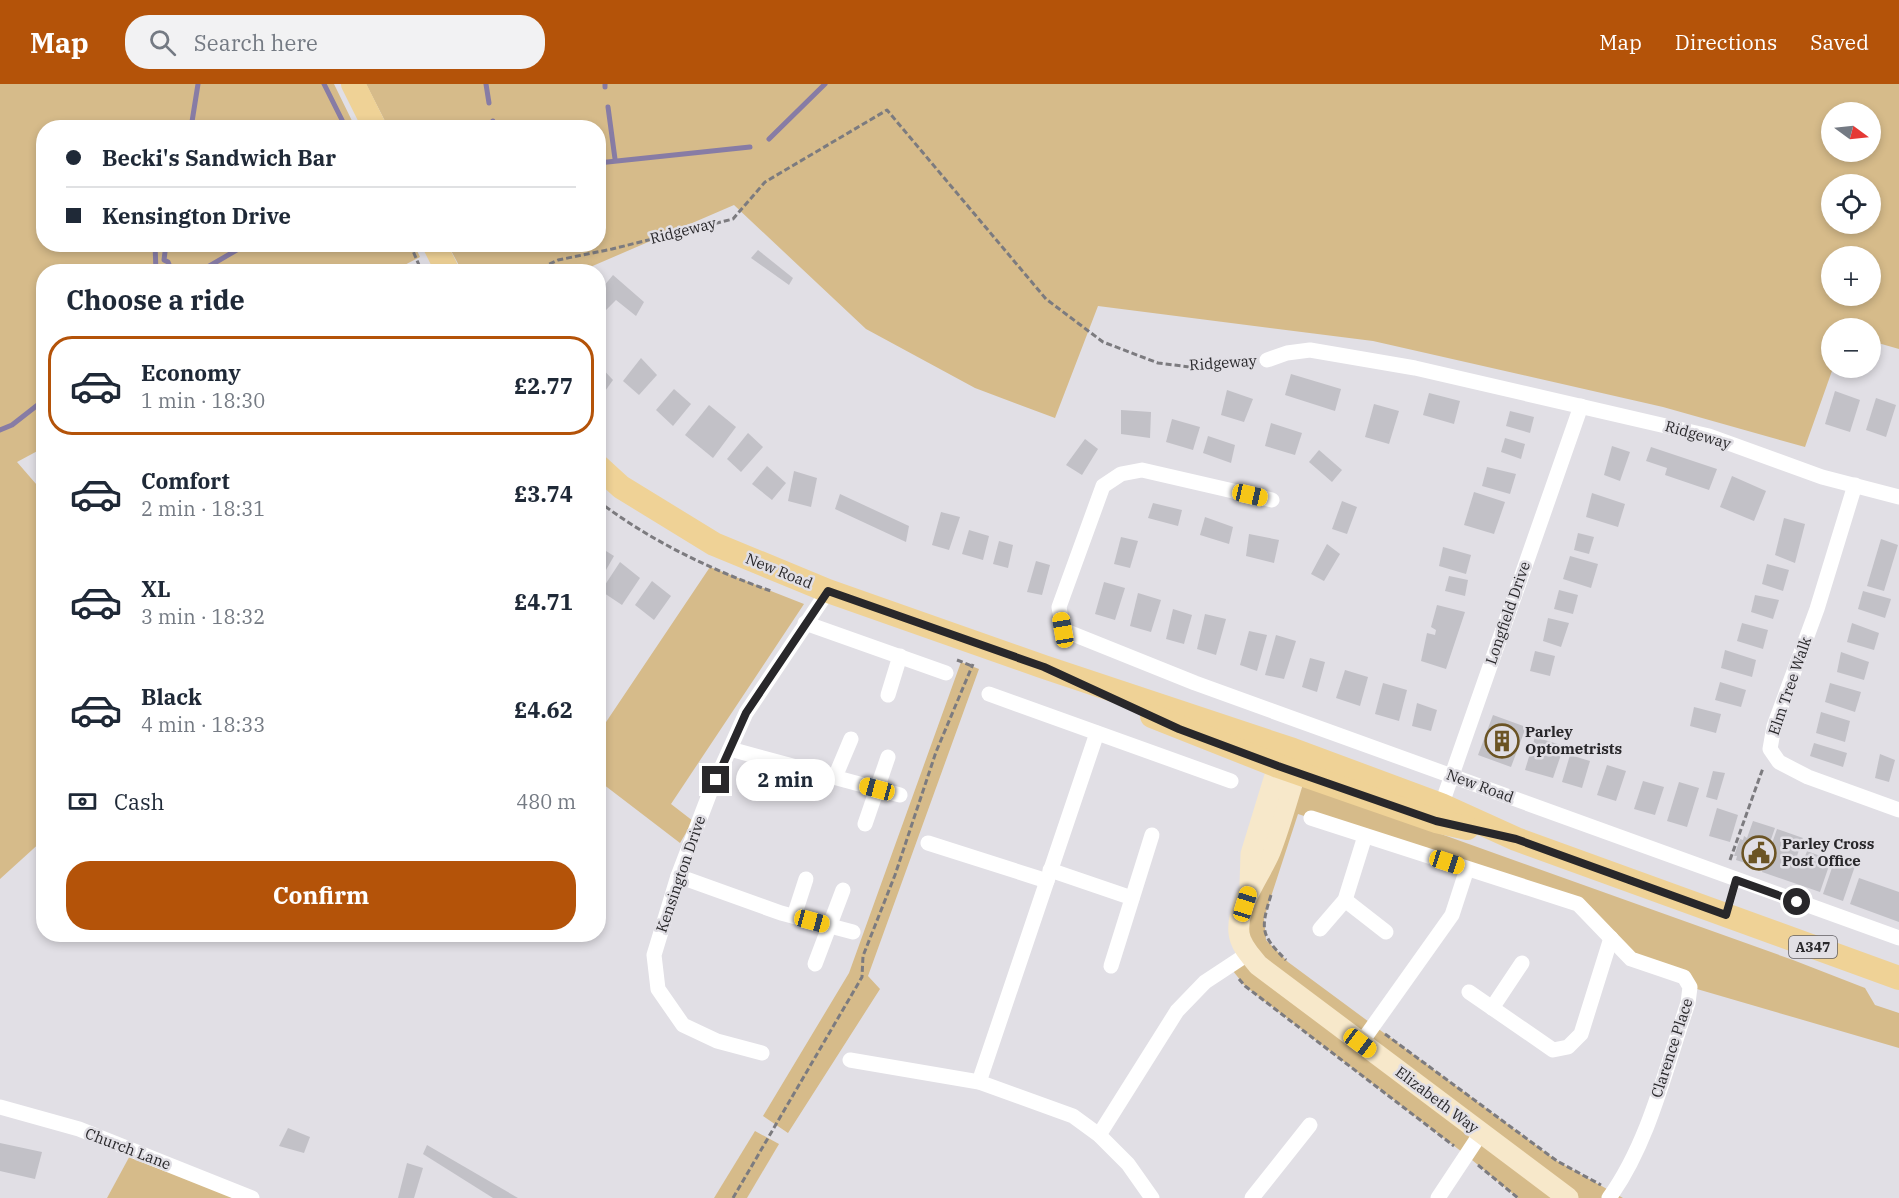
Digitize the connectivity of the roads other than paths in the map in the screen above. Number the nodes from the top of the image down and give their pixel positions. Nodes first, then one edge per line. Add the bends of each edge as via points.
1 (353, 84) edge
2 (371, 120) edge
3 (1267, 360) road end
4 (1581, 406) junction
5 (606, 473) edge
6 (1856, 485) junction
7 (1899, 497) edge
8 (1272, 501) dead end
9 (828, 591) junction
10 (805, 623) junction
11 (900, 656) junction
12 (946, 673) dead end
13 (989, 694) dead end
14 (888, 695) dead end
15 (1097, 733) junction
16 (851, 739) dead end
17 (730, 749) junction
18 (888, 757) dead end
19 (1289, 763) junction
20 (1451, 775) junction
21 (835, 777) junction
22 (1231, 781) dead end
23 (877, 789) junction
24 (900, 795) dead end
25 (1899, 810) edge
26 (1438, 813) junction
27 (1311, 818) dead end
28 (865, 824) dead end
29 (1152, 836) dead end
30 (1365, 836) junction
31 (928, 843) dead end
32 (1467, 869) junction
33 (678, 876) junction
34 (1049, 876) junction
35 (806, 879) dead end
36 (1732, 879) junction
37 (843, 890) dead end
38 (1132, 898) junction
39 (1345, 900) junction
40 (1726, 915) junction
41 (794, 916) junction
42 (830, 926) junction
43 (1320, 929) dead end
44 (853, 932) dead end
45 (1386, 932) dead end
46 (1611, 938) junction
47 (1899, 938) edge
48 (1249, 953) junction
49 (1522, 963) dead end
50 (815, 964) dead end
51 (1899, 964) edge
52 (1111, 966) dead end
53 (1899, 978) edge
54 (1469, 992) dead end
55 (1492, 1008) junction
56 (1360, 1043) junction
57 (762, 1053) dead end
58 (850, 1060) dead end
59 (979, 1082) junction
60 (0, 1107) edge
61 (1310, 1125) dead end
62 (1481, 1133) junction
63 (1099, 1135) junction
64 (252, 1198) edge
65 (1152, 1198) edge
66 (1252, 1198) edge
67 (1438, 1198) edge
68 (1568, 1198) edge
69 (1609, 1198) edge

1 - 2 main road
3 - 4 street, Ridgeway via 1311,350 1415,368
4 - 6 street, Ridgeway via 1708,436 1822,477
4 - 20 street, Longfield Drive
5 - 9 main road, New Road / A347 via 621,487 714,544
6 - 7 street, Ridgeway
6 - 25 street, Elm Tree Walk via 1817,609 1774,726 1770,749 1779,762 1808,777
8 - 20 street, New Road via 1142,470 1121,474 1103,486 1059,607 1063,630 1195,683
9 - 10 street, Kensington Drive
9 - 19 main road, New Road / A347 via 1044,667 1179,729
10 - 11 street
10 - 17 street, Kensington Drive via 746,713
11 - 12 street
11 - 14 street
13 - 15 street
15 - 22 street
15 - 34 street
16 - 21 street
17 - 21 street
17 - 33 street, Kensington Drive
18 - 23 street
19 - 26 main road, New Road / A347
19 - 48 street, Elizabeth Way via 1270,853 1250,889 1239,932
20 - 26 street, Longfield Drive
20 - 36 street, New Road
21 - 23 street
23 - 24 street
23 - 28 street
26 - 40 main road, New Road / A347
27 - 30 street, Clarence Place
29 - 38 street
30 - 32 street, Clarence Place
30 - 39 street
31 - 34 street
32 - 46 street, Clarence Place via 1578,904
32 - 56 street via 1452,915
33 - 41 street
33 - 57 street, Kensington Drive via 654,955 658,989 683,1025 717,1041
34 - 38 street
34 - 59 street
35 - 41 street
36 - 40 lane
36 - 47 street, New Road
37 - 42 street
38 - 52 street
39 - 43 street
39 - 45 street
40 - 51 main road, New Road via 1830,940
40 - 53 main road, New Road / A347
41 - 42 street
42 - 44 street
42 - 50 street
46 - 55 street via 1581,1034 1568,1047 1553,1050
46 - 69 street, Clarence Place via 1631,959 1684,977 1690,987 1688,1004 1639,1146
48 - 56 street, Elizabeth Way via 1258,965
48 - 63 street via 1205,982 1177,1011
49 - 55 street
54 - 55 street
56 - 62 street, Elizabeth Way
58 - 59 street
59 - 63 street via 1073,1116
60 - 64 street, Church Lane via 79,1129
61 - 66 street
62 - 67 street
62 - 68 street, Elizabeth Way
63 - 65 street via 1128,1164

